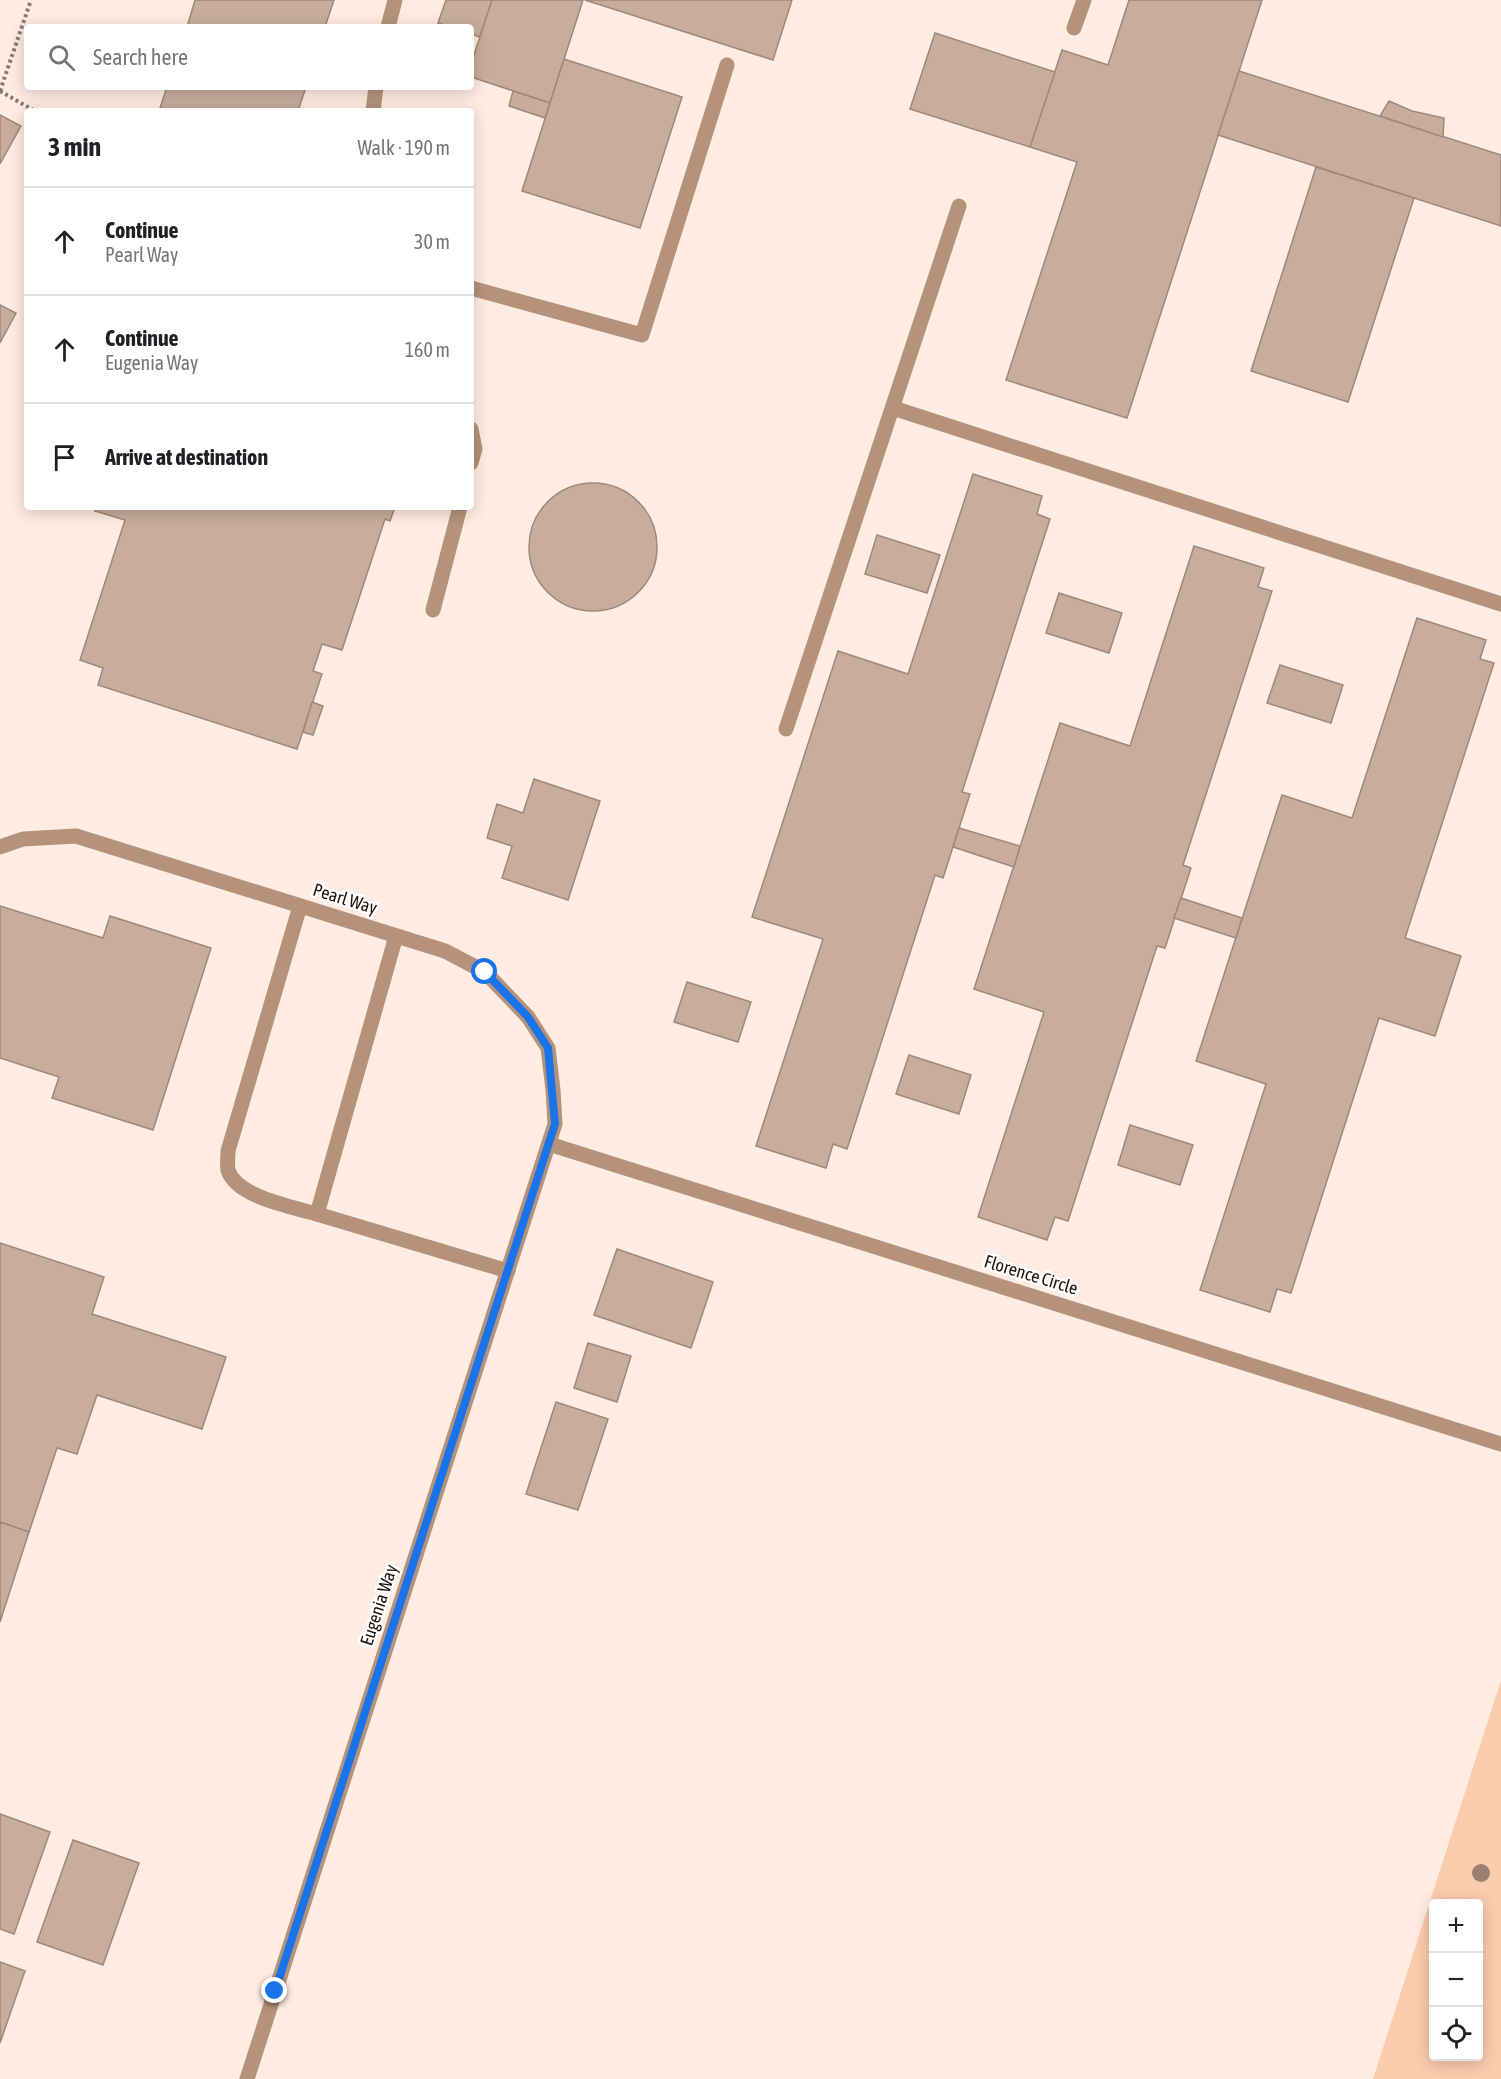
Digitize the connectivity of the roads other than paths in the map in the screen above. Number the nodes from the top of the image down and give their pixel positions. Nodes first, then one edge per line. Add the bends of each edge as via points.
1 (395, 0) edge
2 (1084, 0) edge
3 (389, 24) edge
4 (1074, 28) dead end
5 (727, 65) dead end
6 (376, 90) edge
7 (373, 108) edge
8 (959, 206) dead end
9 (474, 289) edge
10 (892, 408) junction
11 (459, 510) edge
12 (1501, 604) edge
13 (433, 610) dead end
14 (786, 729) dead end
15 (0, 847) edge
16 (300, 906) junction
17 (396, 936) junction
18 (549, 1144) junction
19 (317, 1214) junction
20 (508, 1271) junction
21 (1501, 1443) edge
22 (247, 2079) edge

1 - 3 street
2 - 4 street
5 - 9 street via 642,335
6 - 7 street
8 - 10 street
10 - 12 street
10 - 14 street
11 - 13 street
15 - 16 street, Pearl Way via 23,839 76,836
16 - 17 street, Pearl Way
16 - 19 street via 228,1151 228,1169 236,1185 268,1200
17 - 18 street, Pearl Way via 445,951 485,972 528,1017 548,1048 555,1124
17 - 19 street
18 - 20 street, Eugenia Way
18 - 21 street, Florence Circle
19 - 20 street
20 - 22 street, Eugenia Way

